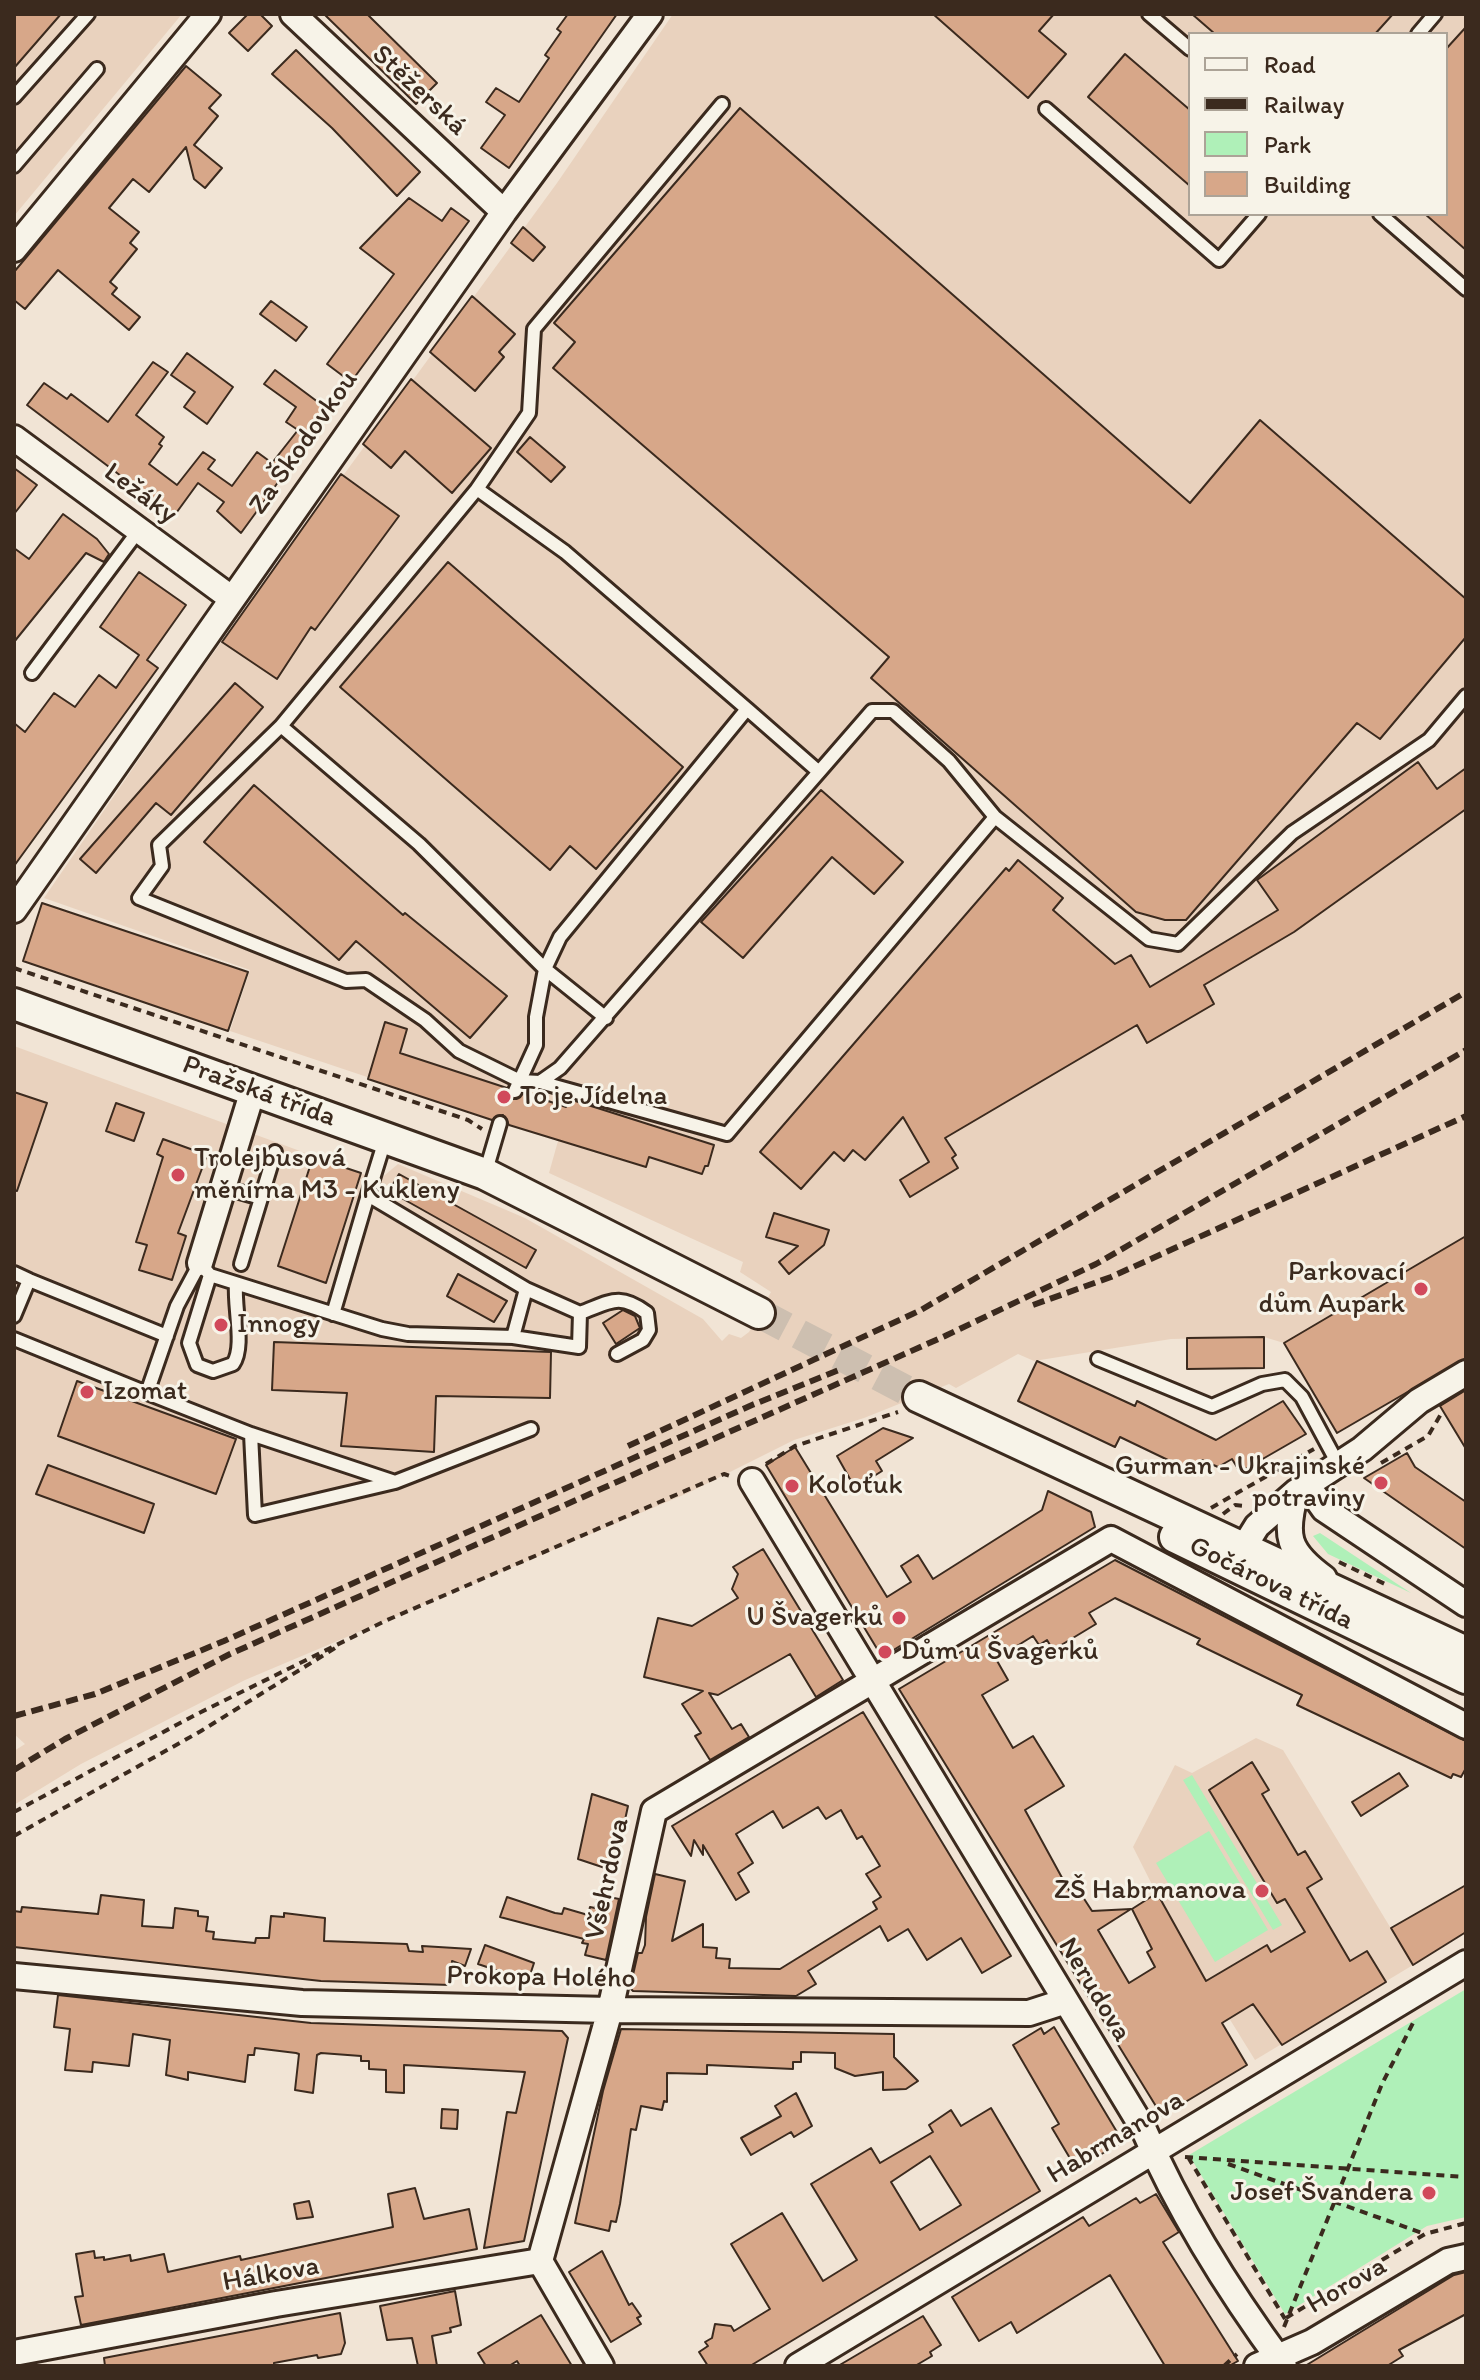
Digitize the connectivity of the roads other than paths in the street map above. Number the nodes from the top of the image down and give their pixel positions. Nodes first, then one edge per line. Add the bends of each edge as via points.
1 (88, 14) edge
2 (208, 14) edge
3 (293, 14) edge
4 (650, 14) edge
5 (1149, 14) edge
6 (1435, 14) edge
7 (1420, 32) edge
8 (1188, 47) edge
9 (97, 69) dead end
10 (14, 97) edge
11 (722, 104) dead end
12 (1046, 109) dead end
13 (14, 166) edge
14 (504, 212) junction
15 (1257, 216) edge
16 (1382, 216) edge
17 (14, 249) edge
18 (1466, 289) edge
19 (14, 438) edge
20 (477, 489) junction
21 (139, 530) junction
22 (231, 598) junction
23 (32, 673) dead end
24 (1466, 696) edge
25 (747, 709) junction
26 (281, 726) junction
27 (819, 772) junction
28 (995, 817) junction
29 (14, 910) edge
30 (545, 969) junction
31 (14, 1004) edge
32 (606, 1018) junction
33 (540, 1082) junction
34 (518, 1086) junction
35 (253, 1090) junction
36 (500, 1123) dead end
37 (386, 1137) junction
38 (275, 1152) dead end
39 (485, 1174) junction
40 (221, 1186) junction
41 (368, 1195) junction
42 (261, 1198) junction
43 (241, 1264) dead end
44 (205, 1269) junction
45 (14, 1273) edge
46 (29, 1280) junction
47 (236, 1284) junction
48 (526, 1289) junction
49 (580, 1313) junction
50 (759, 1313) tunnel mouth
51 (333, 1314) junction
52 (14, 1316) edge
53 (167, 1336) junction
54 (513, 1337) junction
55 (14, 1339) edge
56 (617, 1354) dead end
57 (1098, 1359) dead end
58 (1466, 1373) edge
59 (147, 1393) junction
60 (919, 1397) tunnel mouth
61 (531, 1429) dead end
62 (251, 1434) junction
63 (1040, 1455) junction
64 (1338, 1464) junction
65 (752, 1481) road end
66 (395, 1482) junction
67 (1301, 1488) junction
68 (1107, 1540) joint
69 (1244, 1547) junction
70 (1263, 1581) junction
71 (1352, 1598) junction
72 (1466, 1604) edge
73 (1466, 1652) edge
74 (1466, 1678) edge
75 (873, 1681) junction
76 (1466, 1726) edge
77 (1466, 1963) edge
78 (14, 1976) edge
79 (1066, 2001) junction
80 (610, 2010) junction
81 (1152, 2150) junction
82 (1466, 2257) edge
83 (540, 2261) junction
84 (14, 2353) edge
85 (1273, 2363) edge
86 (601, 2366) edge
87 (798, 2366) edge

1 - 10 lane
2 - 17 street
3 - 14 street, Stěžerská
4 - 14 street, Za Škodovkou
5 - 8 lane
6 - 7 lane
9 - 13 lane
11 - 20 lane via 534,329 529,413
12 - 15 lane via 1219,260
14 - 22 street, Za Škodovkou
16 - 18 lane
19 - 21 street, Ležáky
20 - 25 lane via 565,552
20 - 26 lane
21 - 22 street, Ležáky
21 - 23 lane
22 - 29 street, Za Škodovkou
24 - 28 lane via 1429,740 1292,833 1178,944 1149,939
25 - 27 lane
25 - 30 lane via 560,937
26 - 30 lane via 419,844
26 - 34 lane via 159,845 162,866 139,898 346,981 366,980 425,1020 459,1051
27 - 28 lane via 872,711 893,711 949,761
27 - 32 lane
28 - 33 lane via 727,1134
30 - 32 lane
30 - 34 lane via 536,1045
31 - 35 street, Pražská třída
32 - 33 lane
33 - 34 lane
35 - 37 street, Pražská třída
35 - 40 street
36 - 39 lane
37 - 39 street, Pražská třída
37 - 41 lane
38 - 42 lane
39 - 50 street, Pražská třída
40 - 42 lane
40 - 44 street
41 - 48 lane
41 - 51 lane
42 - 43 lane
44 - 47 lane
44 - 47 lane via 189,1343 197,1365 213,1371 233,1364 240,1353
44 - 53 lane
45 - 46 lane
46 - 52 lane
46 - 53 lane
47 - 51 lane
48 - 49 lane
48 - 54 lane
49 - 54 lane via 579,1347
49 - 56 lane via 619,1298 647,1313 649,1330 643,1340
51 - 54 lane via 408,1334
53 - 59 lane
55 - 59 lane
57 - 64 lane via 1212,1406 1285,1380 1302,1397
58 - 64 street via 1419,1401
59 - 62 lane
60 - 63 street, Gočárova třída
61 - 66 lane
62 - 66 lane
62 - 66 lane via 255,1515
63 - 69 street, Gočárova třída
63 - 70 street, Gočárova třída via 1082,1485
64 - 67 street
65 - 75 street, Nerudova
67 - 69 street via 1257,1526
67 - 71 street via 1289,1519 1293,1549
67 - 72 street
68 - 75 street, Všehrdova
68 - 76 street, Gočárova třída
69 - 70 street
69 - 71 street, Gočárova třída
70 - 74 street, Gočárova třída
71 - 73 street, Gočárova třída
75 - 79 street, Nerudova
75 - 80 street, Všehrdova via 654,1811
77 - 81 street, Habrmanova
78 - 80 street, Prokopa Holého via 302,2003
79 - 80 street, Prokopa Holého via 1029,2013
79 - 81 street, Nerudova
80 - 83 street, Všehrdova
81 - 85 street, Nerudova
81 - 87 street, Habrmanova
82 - 85 street, Horova via 1448,2261
83 - 84 street, Hálkova
83 - 86 street

